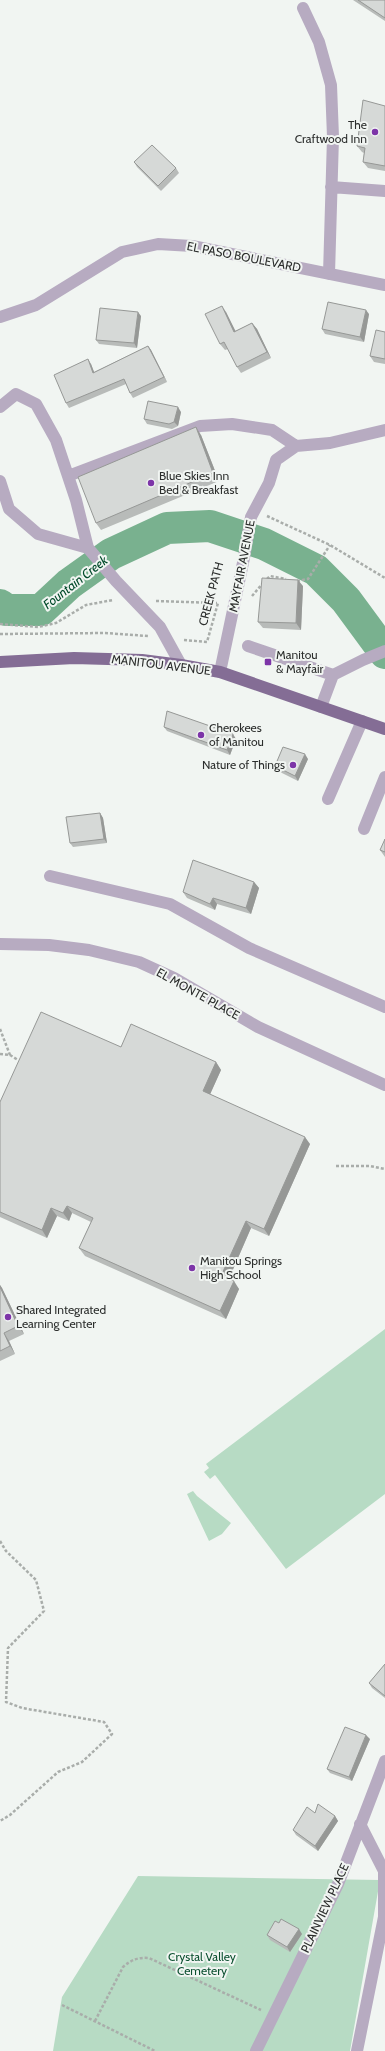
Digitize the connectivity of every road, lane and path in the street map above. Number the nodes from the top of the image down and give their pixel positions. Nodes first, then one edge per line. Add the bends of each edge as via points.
1 (303, 8) dead end
2 (331, 187) junction
3 (385, 191) edge
4 (329, 274) junction
5 (385, 285) edge
6 (0, 317) edge
7 (0, 407) edge
8 (385, 430) edge
9 (296, 446) junction
10 (68, 476) junction
11 (0, 481) edge
12 (5, 511) edge
13 (266, 515) dead end
14 (330, 545) junction
15 (88, 548) junction
16 (385, 578) edge
17 (289, 580) edge
18 (295, 581) edge
19 (219, 596) dead end
20 (250, 599) dead end
21 (0, 634) edge
22 (166, 638) junction
23 (248, 646) dead end
24 (385, 651) edge
25 (0, 662) edge
26 (181, 665) junction
27 (220, 672) junction
28 (333, 675) junction
29 (321, 707) junction
30 (362, 721) junction
31 (385, 729) edge
32 (385, 778) edge
33 (328, 799) dead end
34 (364, 829) dead end
35 (50, 876) dead end
36 (0, 944) edge
37 (385, 1007) edge
38 (0, 1029) edge
39 (0, 1054) edge
40 (10, 1055) junction
41 (18, 1060) edge
42 (385, 1085) edge
43 (336, 1166) dead end
44 (385, 1169) edge
45 (0, 1541) edge
46 (385, 1761) edge
47 (0, 1821) edge
48 (360, 1824) junction
49 (62, 2004) dead end
50 (273, 2016) junction
51 (95, 2022) junction
52 (155, 2051) edge
53 (256, 2051) edge
54 (357, 2051) edge

1 - 2 street via 319,42 331,86
2 - 3 street
2 - 4 street
4 - 5 street, EL PASO BOULEVARD
4 - 6 street, EL PASO BOULEVARD via 192,246 158,244 122,252 36,305
7 - 10 street via 16,394 36,404 56,440
8 - 9 street, MAYFAIR AVENUE via 330,443
9 - 10 street via 272,430 232,424 200,426
9 - 27 street, MAYFAIR AVENUE via 276,460 269,483 251,517
10 - 15 street
11 - 12 street
12 - 15 street via 38,534
13 - 14 path
14 - 16 path
14 - 18 path via 308,580
15 - 22 street via 160,627
17 - 20 path via 270,576
19 - 22 path, CREEK PATH via 207,642
21 - 22 path, CREEK PATH via 105,633
22 - 26 street
23 - 28 street
24 - 28 street
25 - 26 main road, MANITOU AVENUE via 74,658 142,660
26 - 27 main road, MANITOU AVENUE
27 - 29 main road, MANITOU AVENUE
28 - 29 street
29 - 30 main road, MANITOU AVENUE
30 - 31 main road, MANITOU AVENUE
30 - 33 street
32 - 34 street
35 - 37 street via 170,904 249,948
36 - 42 street, EL MONTE PLACE via 88,950 139,962 174,978 258,1027
38 - 40 path
39 - 40 path
40 - 41 path
43 - 44 path via 370,1166
45 - 47 path via 6,1551 36,1580 44,1610 8,1648 6,1702 22,1708 104,1722 112,1734 82,1762 58,1772
46 - 48 street, PLAINVIEW PLACE
48 - 50 street, PLAINVIEW PLACE via 338,1884
48 - 54 street via 384,1871 384,1917
49 - 51 path
50 - 51 path via 149,1958 140,1958 123,1967
50 - 53 street, PLAINVIEW PLACE
51 - 52 path

